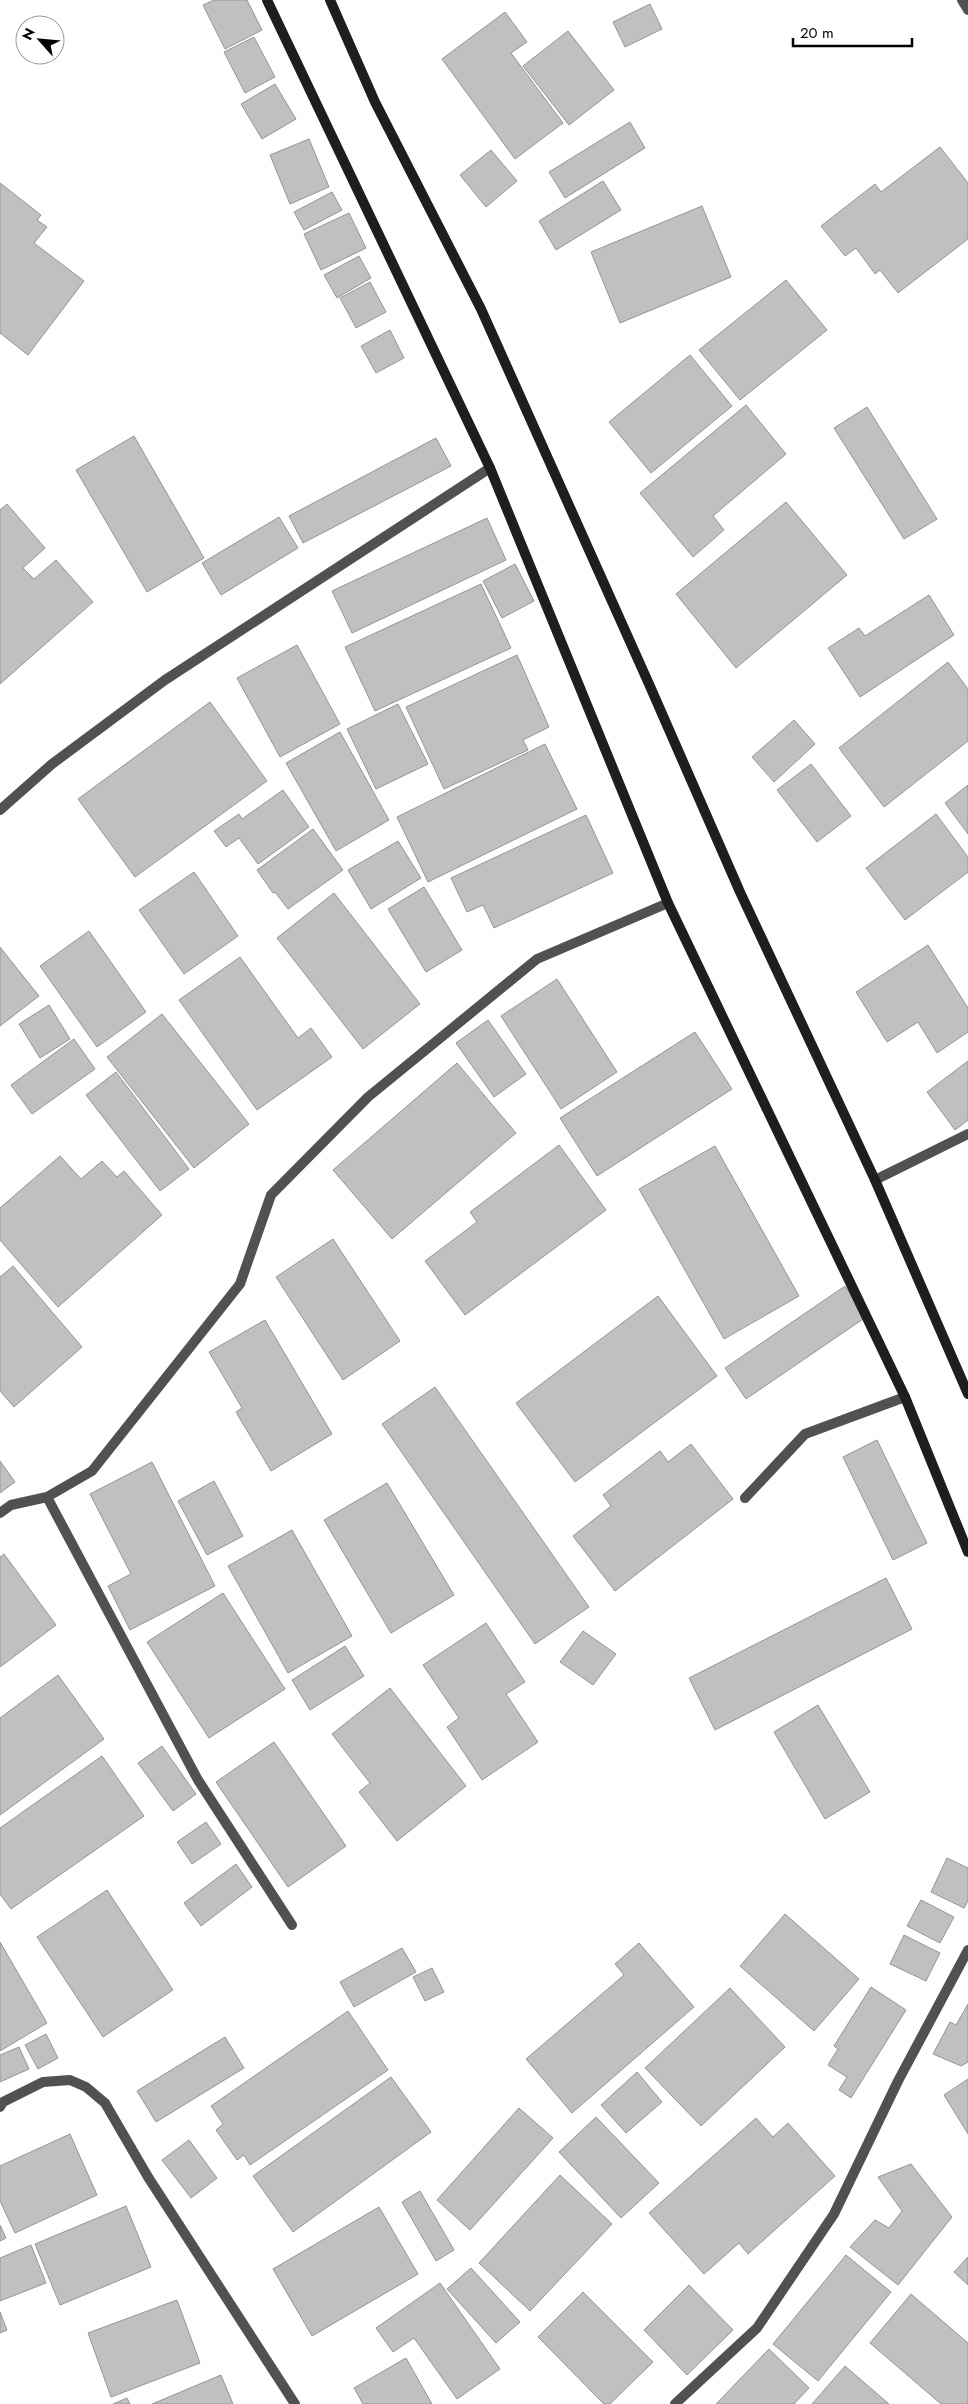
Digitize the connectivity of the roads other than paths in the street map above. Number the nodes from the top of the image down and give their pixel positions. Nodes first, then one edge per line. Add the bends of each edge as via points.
1 (267, 0) edge
2 (330, 0) edge
3 (962, 0) edge
4 (968, 10) edge
5 (490, 468) junction
6 (0, 810) edge
7 (668, 903) junction
8 (968, 1134) edge
9 (875, 1180) junction
10 (968, 1394) edge
11 (905, 1397) junction
12 (47, 1498) junction
13 (745, 1498) dead end
14 (0, 1513) edge
15 (968, 1552) edge
16 (292, 1925) dead end
17 (968, 1950) edge
18 (0, 2107) edge
19 (295, 2404) edge
20 (675, 2404) edge

1 - 5 main road
2 - 9 main road via 375,102 481,309 740,892
3 - 4 street
5 - 6 street via 165,680 52,764
5 - 7 main road
7 - 11 main road
7 - 12 street via 536,959 368,1097 270,1195 240,1284 92,1471
8 - 9 street
9 - 10 main road
11 - 13 street via 805,1434
11 - 15 main road
12 - 14 street via 11,1506
12 - 16 street via 198,1780
17 - 20 street via 898,2081 834,2214 757,2328
18 - 19 street via 3,2102 44,2082 70,2080 86,2087 105,2103 148,2177

